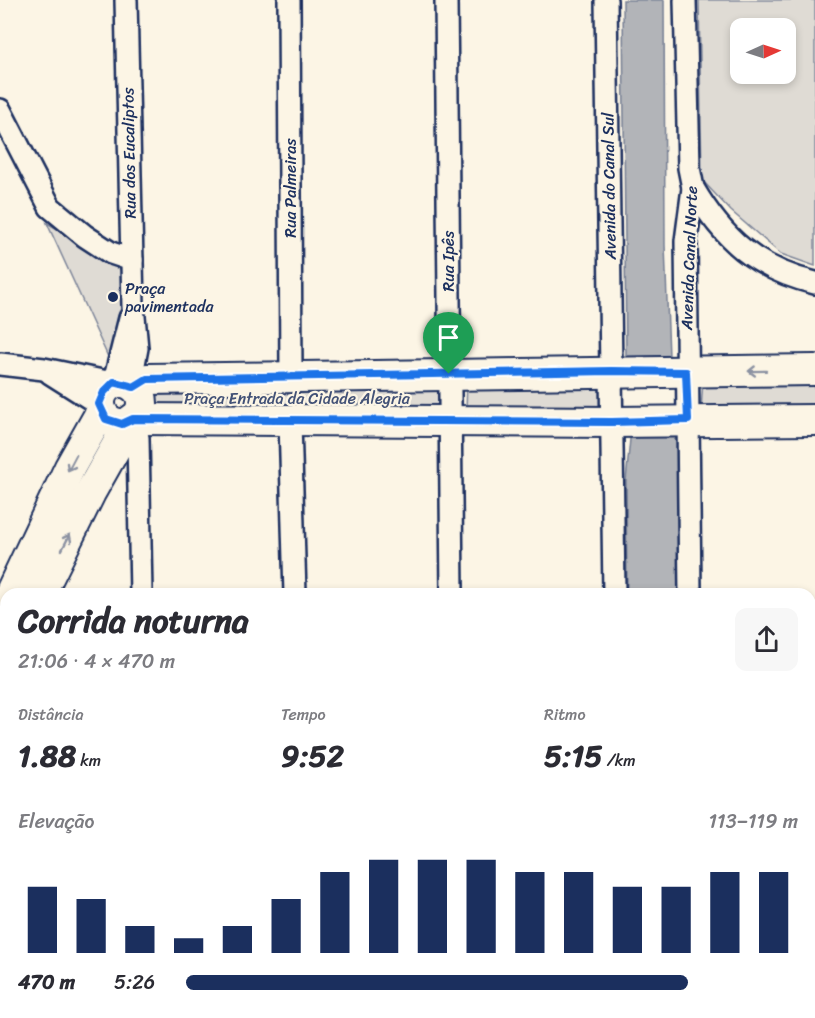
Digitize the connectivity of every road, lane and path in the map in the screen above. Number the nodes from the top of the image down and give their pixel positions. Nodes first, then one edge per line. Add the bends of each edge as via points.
1 (126, 0) edge
2 (289, 0) edge
3 (447, 0) edge
4 (606, 0) edge
5 (685, 0) edge
6 (0, 110) edge
7 (693, 188) junction
8 (132, 260) junction
9 (815, 283) edge
10 (0, 364) edge
11 (815, 370) edge
12 (611, 371) junction
13 (686, 372) junction
14 (449, 374) junction
15 (291, 376) junction
16 (115, 392) junction
17 (132, 420) junction
18 (450, 420) junction
19 (688, 420) junction
20 (815, 420) edge
21 (290, 422) junction
22 (612, 422) junction
23 (12, 588) edge
24 (43, 588) edge
25 (141, 588) edge
26 (295, 588) edge
27 (452, 588) edge
28 (614, 588) edge
29 (690, 588) edge

1 - 8 street, Rua dos Eucaliptos
2 - 15 street, Rua Palmeiras
3 - 14 street, Rua Ipês
4 - 12 street, Avenida do Canal Sul
5 - 7 street, Avenida Canal Norte via 689,168
6 - 8 street via 50,207 111,253
7 - 9 street via 735,245 789,277
7 - 13 street, Avenida Canal Norte via 686,241
8 - 16 street, Rua dos Eucaliptos via 137,348
10 - 16 street via 45,369 69,387
11 -> 13 street
12 - 13 street
12 - 14 street
12 - 22 street, Avenida do Canal Sul
13 - 19 street, Avenida Canal Norte
14 - 15 street
14 - 18 street, Rua Ipês
15 - 16 street via 147,379
16 - 17 street via 114,423
16 -> 23 street via 74,460
17 - 21 street
24 -> 17 street
17 - 25 street via 138,438
18 - 21 street
18 - 22 street
18 - 27 street, Rua Ipês
19 - 20 street
19 - 22 street
19 - 29 street
21 - 26 street
22 - 28 street

